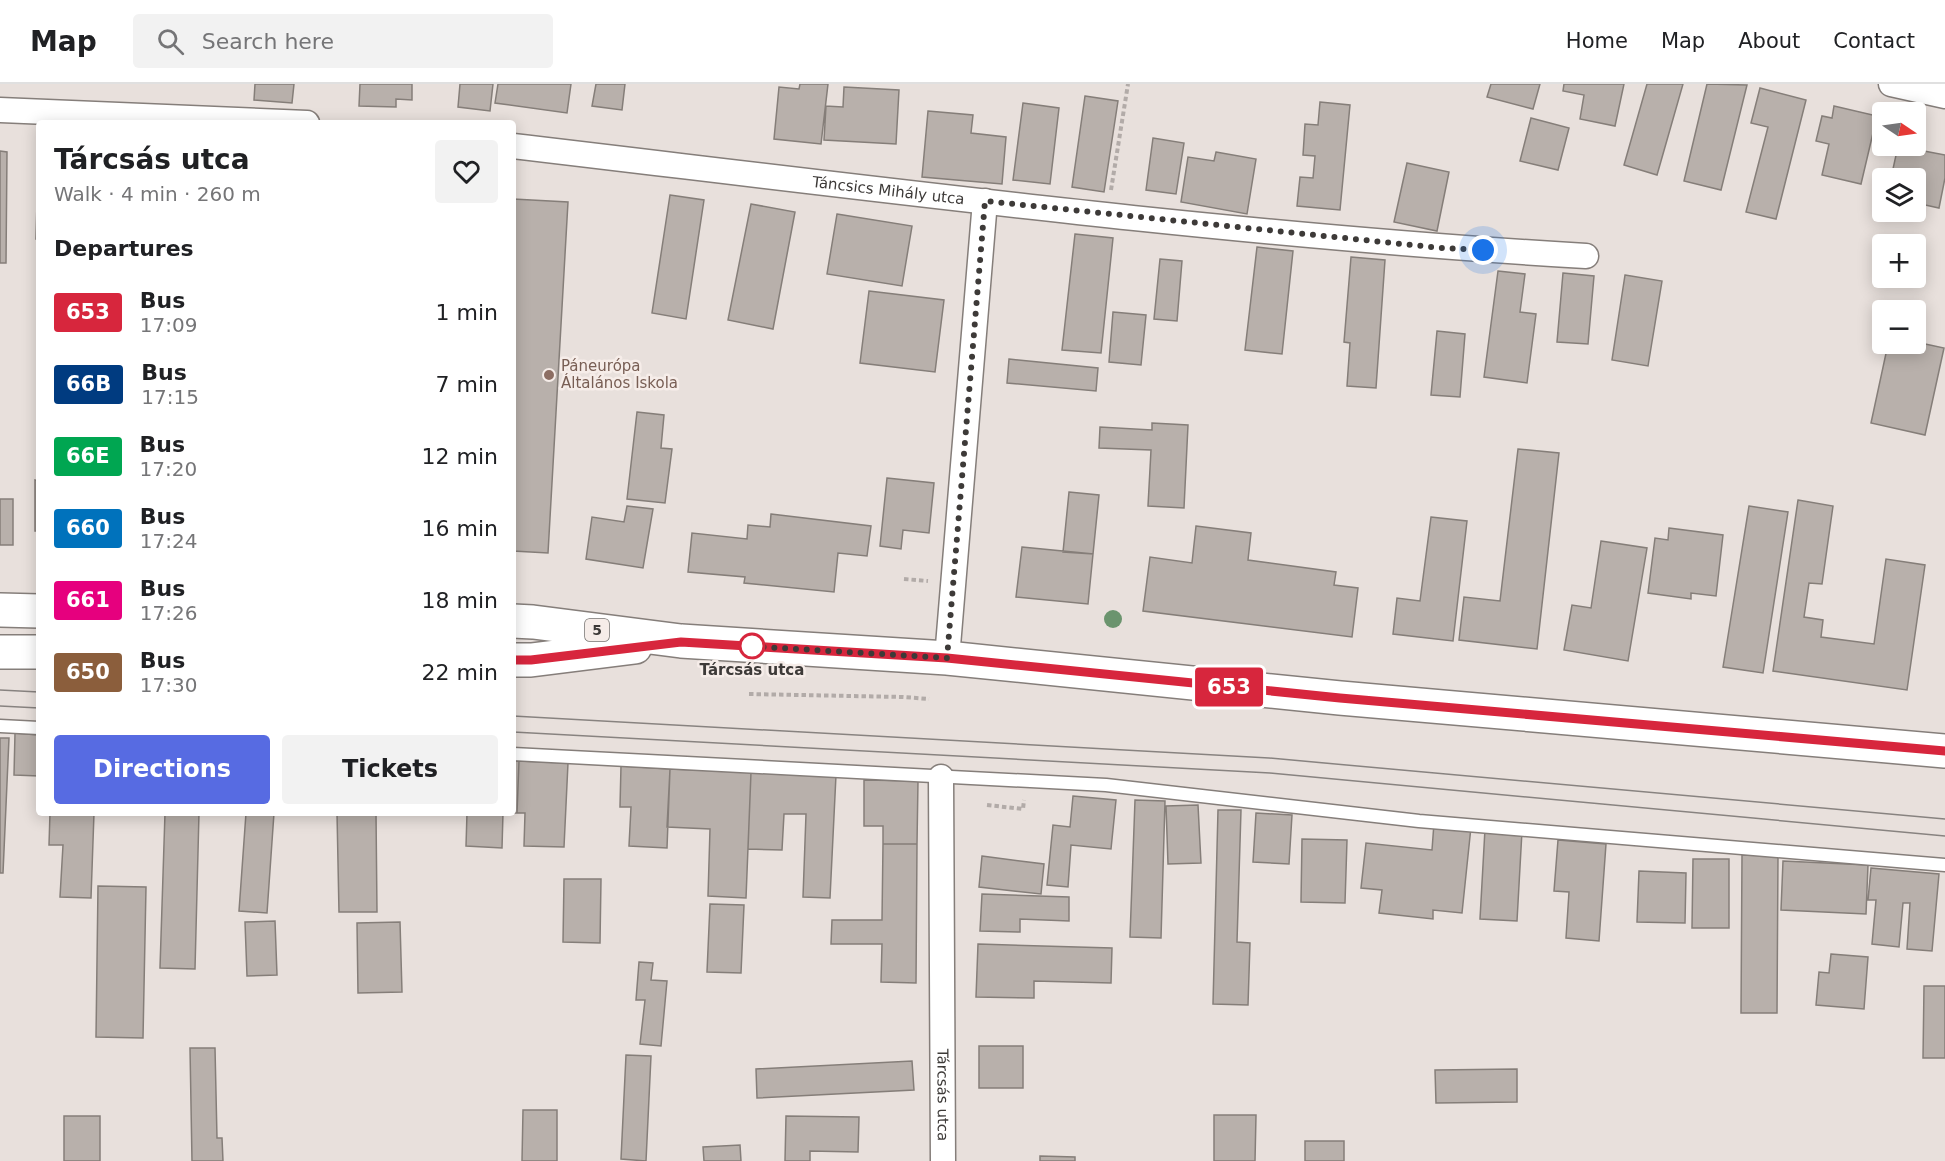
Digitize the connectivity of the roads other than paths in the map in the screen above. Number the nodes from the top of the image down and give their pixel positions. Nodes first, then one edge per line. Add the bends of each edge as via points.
1 (1892, 84) edge
2 (1945, 96) edge
3 (0, 110) edge
4 (236, 120) edge
5 (516, 146) edge
6 (985, 201) junction
7 (1586, 256) dead end
8 (0, 610) edge
9 (36, 611) edge
10 (516, 621) edge
11 (681, 642) junction
12 (0, 652) edge
13 (36, 652) edge
14 (947, 658) junction
15 (516, 660) edge
16 (0, 726) edge
17 (36, 728) edge
18 (1945, 751) edge
19 (516, 754) edge
20 (941, 777) junction
21 (1945, 865) edge
22 (943, 1161) edge

1 - 2 street
3 - 4 street
5 - 6 street, Táncsics Mihály utca
6 - 7 street, Táncsics Mihály utca via 1441,248
6 - 14 street
8 - 9 main road
10 - 11 main road, 5
11 - 14 main road, 5
11 - 15 main road, 5
12 - 13 main road
14 - 18 main road, 5 via 1340,698
16 - 17 lane
19 - 20 lane
20 - 21 lane via 1106,784 1419,821
20 - 22 street, Tárcsás utca

